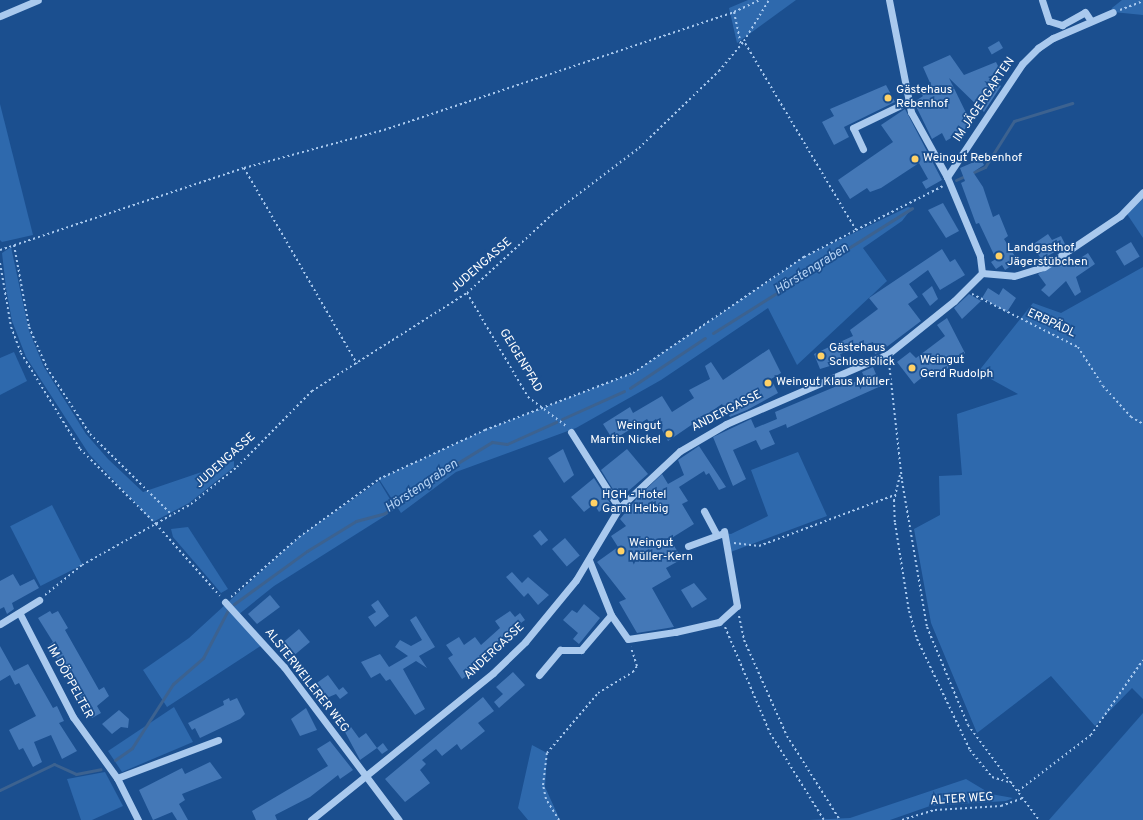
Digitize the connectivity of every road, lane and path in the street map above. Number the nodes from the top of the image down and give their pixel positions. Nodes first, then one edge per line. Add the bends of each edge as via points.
1 (38, 0) edge
2 (760, 0) edge
3 (768, 0) edge
4 (889, 0) edge
5 (1042, 0) edge
6 (1143, 1) edge
7 (734, 12) junction
8 (1113, 12) joint
9 (0, 16) edge
10 (1091, 21) junction
11 (744, 41) junction
12 (741, 44) junction
13 (909, 101) junction
14 (863, 149) dead end
15 (244, 168) junction
16 (948, 180) junction
17 (1143, 192) edge
18 (856, 230) junction
19 (14, 245) junction
20 (0, 250) edge
21 (0, 262) edge
22 (982, 273) junction
23 (968, 292) dead end
24 (467, 293) junction
25 (888, 354) junction
26 (357, 364) junction
27 (542, 408) junction
28 (1143, 424) edge
29 (571, 432) joint
30 (901, 472) junction
31 (895, 495) junction
32 (619, 508) junction
33 (704, 511) dead end
34 (172, 515) junction
35 (156, 524) junction
36 (722, 533) junction
37 (725, 541) junction
38 (688, 546) dead end
39 (589, 560) junction
40 (39, 600) joint
41 (225, 602) junction
42 (737, 606) junction
43 (20, 614) junction
44 (612, 615) junction
45 (719, 622) junction
46 (0, 624) edge
47 (628, 639) junction
48 (1143, 660) edge
49 (540, 675) dead end
50 (218, 740) dead end
51 (366, 777) junction
52 (117, 778) junction
53 (1012, 783) junction
54 (1018, 792) junction
55 (1023, 798) junction
56 (138, 820) edge
57 (311, 820) edge
58 (400, 820) edge
59 (560, 820) edge
60 (824, 820) edge
61 (840, 820) edge
62 (902, 820) edge
63 (1040, 820) edge

1 - 9 street
2 - 7 path
3 - 11 path, JUDENGASSE
4 - 13 street
5 - 10 street via 1049,21 1062,25 1085,12
6 - 8 path
7 - 12 path
7 - 15 path via 384,130
8 - 10 street, IM JÄGERGARTEN
10 - 16 street, IM JÄGERGARTEN via 1053,38 1022,64
11 - 12 path, JUDENGASSE
11 - 18 path
12 - 24 path, JUDENGASSE via 639,148 556,211
13 - 14 street via 853,128
13 - 16 street via 915,121
15 - 19 path
15 - 26 path
16 - 18 path
16 - 22 street via 980,256
17 - 22 street via 1120,216 1044,267 1014,276
18 - 27 path via 804,256 633,373
19 - 20 path
19 - 34 path via 30,327 47,368 90,434
21 - 35 path via 11,327 21,353 80,449
22 - 25 street, ANDERGASSE via 954,301
23 - 28 path, ERBPÄDL via 1078,347 1103,386 1131,417
24 - 26 path, JUDENGASSE
24 - 27 path, GEIGENPFAD via 528,397
25 - 30 path
25 - 32 street, ANDERGASSE via 708,432 660,467
26 - 34 path, JUDENGASSE via 312,391 237,467
27 - 29 path, GEIGENPFAD
27 - 41 path via 428,454 379,479 299,537
29 - 32 street
30 - 31 path
30 - 53 path via 927,627 968,726
31 - 37 path via 759,546
31 - 53 path via 900,562 917,639 970,750 992,777
32 - 39 street, ANDERGASSE
33 - 36 street
34 - 35 path, JUDENGASSE
35 - 40 path, JUDENGASSE via 82,565
35 - 41 path
36 - 37 street
36 - 38 street
37 - 42 street
39 - 44 street
39 - 51 street, ANDERGASSE via 561,600 508,659
40 - 43 street
41 - 51 street, ALSTERWEILERER WEG via 284,667
42 - 45 street
42 - 61 path via 744,640 787,736
43 - 46 street
43 - 52 street, IM DÖPPELTER via 73,717
44 - 47 street
44 - 49 street via 581,650 560,650
45 - 47 street
45 - 60 path via 732,639 746,682 770,733
47 - 59 path via 637,666 633,672 598,693 547,753 543,785 546,799
48 - 54 path via 1091,734
50 - 52 street
51 - 57 street, ANDERGASSE
51 - 58 street, ALSTERWEILERER WEG
52 - 56 street, IM DÖPPELTER
53 - 54 path
54 - 55 path
55 - 62 path, ALTER WEG via 1001,806 935,810
55 - 63 path

